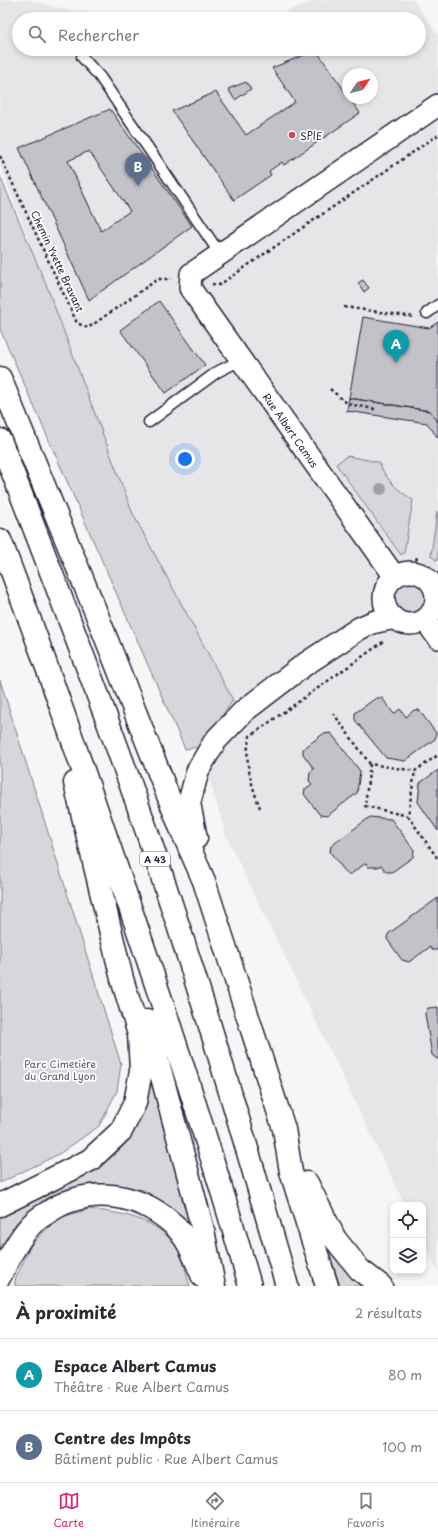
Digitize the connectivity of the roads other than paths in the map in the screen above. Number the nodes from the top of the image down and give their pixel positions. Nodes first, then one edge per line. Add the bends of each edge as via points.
1 (82, 57) dead end
2 (438, 105) edge
3 (220, 254) junction
4 (438, 305) edge
5 (427, 313) dead end
6 (241, 360) junction
7 (0, 378) edge
8 (149, 422) dead end
9 (0, 440) edge
10 (0, 540) edge
11 (409, 568) junction
12 (435, 582) edge
13 (384, 620) junction
14 (425, 620) junction
15 (438, 638) edge
16 (48, 666) junction
17 (204, 880) junction
18 (98, 883) junction
19 (284, 1129) junction
20 (0, 1205) edge
21 (0, 1276) edge
22 (206, 1286) edge
23 (214, 1286) edge
24 (250, 1286) edge
25 (287, 1286) edge
26 (327, 1286) edge
27 (381, 1286) edge

1 - 3 lane via 100,77
2 - 3 street
3 - 6 street, Rue Albert Camus via 191,274 190,288
4 - 5 lane
6 - 8 lane via 217,372
6 - 11 street, Rue Albert Camus
7 - 17 highway
9 - 25 highway, A 43 via 137,804 233,1098
10 - 16 highway
11 - 12 street
11 - 13 street via 389,583 384,597 389,612
12 - 14 street via 437,600 433,611
13 - 14 street via 409,624
13 - 17 highway via 360,628 304,665 244,711 215,741 198,770 189,804
14 - 15 street
16 - 18 highway
16 - 24 highway via 168,1017
17 - 19 highway
18 - 20 highway via 139,1034 141,1071 135,1103 121,1131 90,1160
18 - 23 highway via 121,937 151,1034 204,1230
19 - 26 highway via 291,1172
19 - 27 highway via 311,1194 335,1239 360,1270
21 - 22 highway via 10,1254 33,1223 60,1204 88,1196 118,1195 146,1205 174,1224 191,1248

